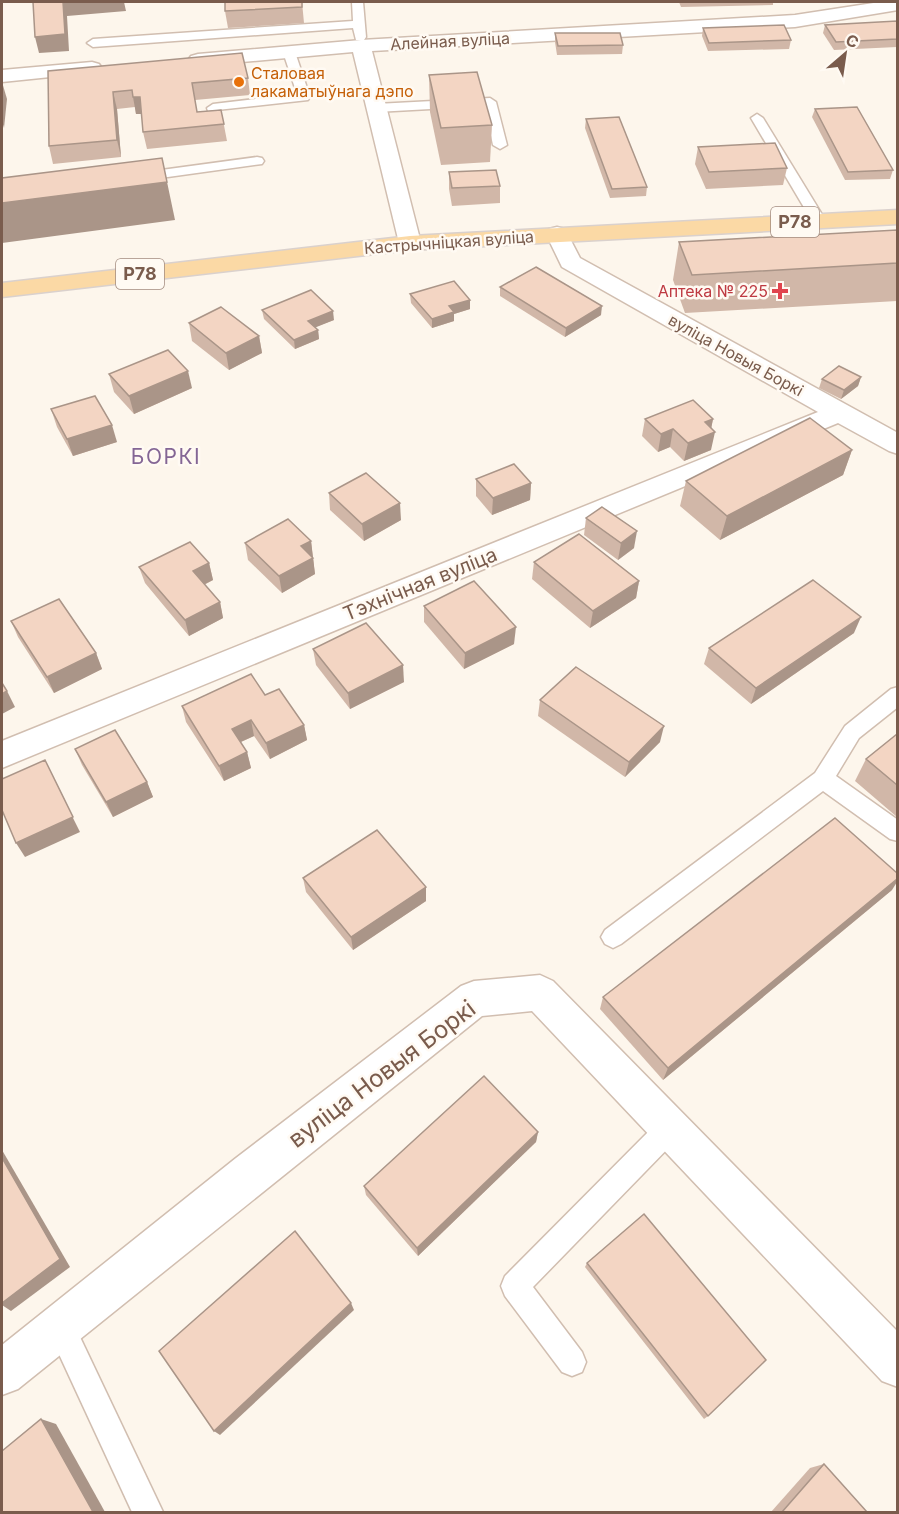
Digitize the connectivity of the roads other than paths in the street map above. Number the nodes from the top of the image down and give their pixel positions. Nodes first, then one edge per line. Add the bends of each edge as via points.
1 (357, 2) edge
2 (897, 4) edge
3 (359, 24) junction
4 (93, 44) dead end
5 (361, 46) junction
6 (289, 52) junction
7 (174, 62) edge
8 (105, 67) edge
9 (2, 76) edge
10 (213, 108) edge
11 (376, 108) junction
12 (757, 118) dead end
13 (500, 145) dead end
14 (257, 161) dead end
15 (130, 178) edge
16 (897, 218) edge
17 (819, 221) junction
18 (557, 234) junction
19 (410, 243) junction
20 (2, 290) edge
21 (839, 413) junction
22 (897, 445) edge
23 (897, 695) edge
24 (2, 755) edge
25 (823, 779) junction
26 (897, 832) edge
27 (613, 938) dead end
28 (670, 1128) junction
29 (60, 1326) junction
30 (572, 1362) dead end
31 (897, 1365) edge
32 (2, 1373) edge
33 (148, 1512) edge

1 - 3 lane
2 - 5 street, Алейная вуліца via 795,21
3 - 4 lane
3 - 5 lane
5 - 6 street, Алейная вуліца
5 - 11 street
6 - 7 street, Алейная вуліца
6 - 10 lane via 304,97
8 - 9 street
11 - 13 lane via 490,102
11 - 19 street
12 - 17 lane
14 - 15 lane
16 - 17 main road, Кастрычніцкая вуліца / Р78
17 - 18 main road, Кастрычніцкая вуліца / Р78
18 - 19 main road, Кастрычніцкая вуліца / Р78
18 - 21 street, вуліца Новыя Боркі via 570,262
19 - 20 main road, Кастрычніцкая вуліца / Р78
21 - 22 street, вуліца Новыя Боркі
21 - 24 street, Тэхнічная вуліца
23 - 25 lane via 852,732
25 - 26 lane
25 - 27 lane
28 - 29 street, вуліца Новыя Боркі via 540,993 474,999
28 - 30 lane via 515,1286
28 - 31 street, вуліца Новыя Боркі
29 - 32 street, вуліца Новыя Боркі
29 - 33 lane

